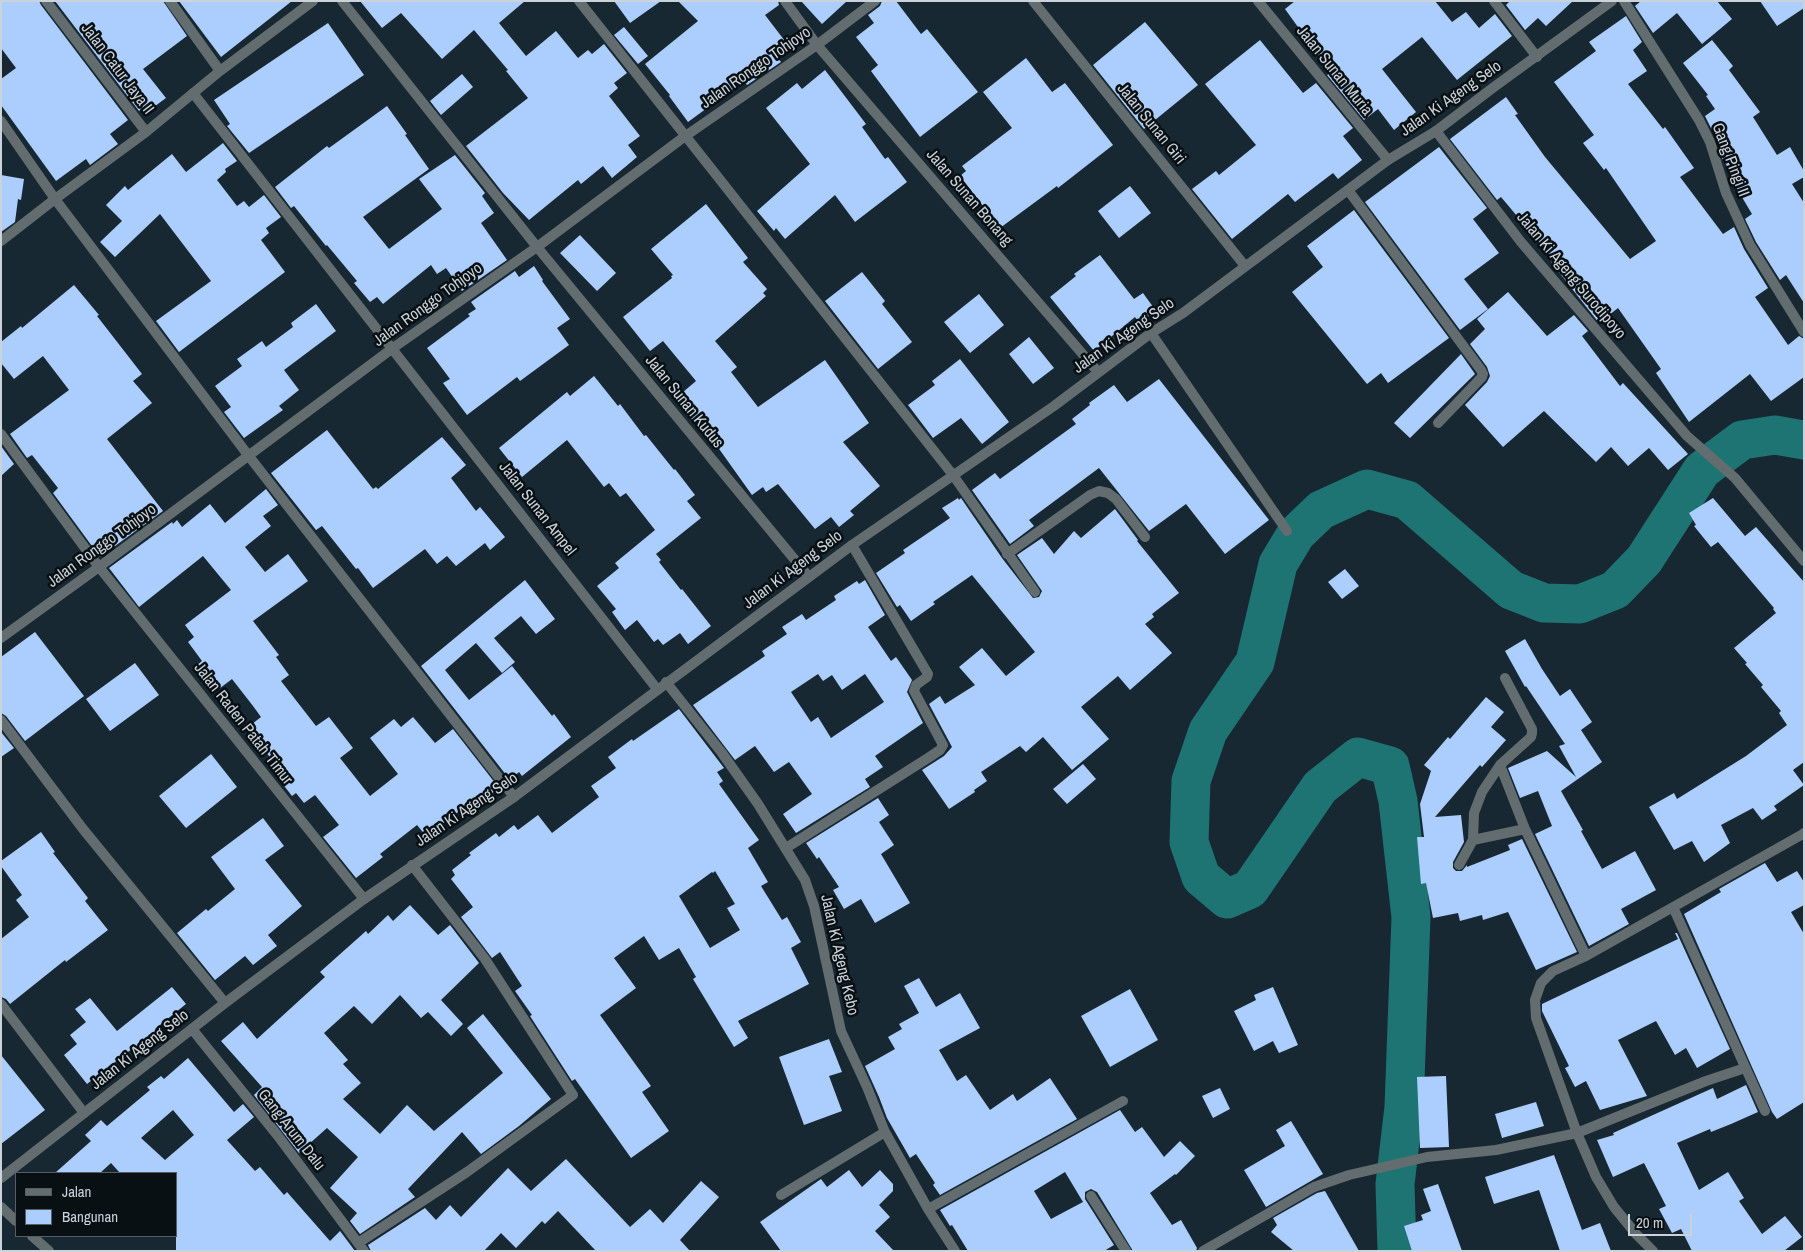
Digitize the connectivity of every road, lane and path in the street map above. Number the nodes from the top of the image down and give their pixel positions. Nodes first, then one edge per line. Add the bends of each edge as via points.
1 (46, 1) edge
2 (170, 1) edge
3 (342, 1) edge
4 (579, 1) edge
5 (785, 1) edge
6 (875, 1) edge
7 (1033, 1) edge
8 (1258, 1) edge
9 (1494, 1) edge
10 (1612, 1) edge
11 (1624, 1) edge
12 (307, 3) edge
13 (817, 45) junction
14 (1537, 57) junction
15 (220, 71) junction
16 (193, 93) junction
17 (1, 121) edge
18 (1436, 131) junction
19 (146, 132) junction
20 (684, 137) junction
21 (1388, 160) junction
22 (1348, 190) junction
23 (55, 199) junction
24 (1, 241) edge
25 (536, 247) junction
26 (1245, 266) junction
27 (1804, 332) edge
28 (1151, 333) junction
29 (393, 348) junction
30 (1098, 372) junction
31 (1438, 423) dead end
32 (1, 434) edge
33 (248, 456) junction
34 (953, 475) junction
35 (1287, 531) dead end
36 (1145, 537) dead end
37 (852, 545) junction
38 (1007, 554) junction
39 (1804, 561) edge
40 (99, 567) junction
41 (808, 577) junction
42 (1035, 592) dead end
43 (1, 638) edge
44 (1505, 678) dead end
45 (666, 682) junction
46 (658, 689) junction
47 (1, 720) edge
48 (1500, 765) junction
49 (514, 797) junction
50 (1525, 829) junction
51 (1804, 834) edge
52 (1472, 840) junction
53 (786, 848) junction
54 (412, 865) junction
55 (1459, 865) dead end
56 (364, 899) junction
57 (1673, 907) junction
58 (1586, 956) junction
59 (224, 1003) junction
60 (1, 1004) edge
61 (192, 1029) junction
62 (1746, 1068) junction
63 (1123, 1102) dead end
64 (1765, 1111) dead end
65 (84, 1113) junction
66 (885, 1132) junction
67 (1577, 1133) junction
68 (1, 1178) edge
69 (781, 1195) dead end
70 (1091, 1196) dead end
71 (1, 1207) edge
72 (928, 1209) junction
73 (15, 1220) edge
74 (33, 1237) edge
75 (361, 1247) edge
76 (48, 1251) edge
77 (955, 1251) edge
78 (1126, 1251) edge
79 (1203, 1251) edge
80 (1654, 1251) edge

1 - 19 street, Jalan Catur Jaya II
2 - 15 street
3 - 25 street, Jalan Sunan Kudus
4 - 20 street
5 - 13 street, Jalan Sunan Bonang
6 - 13 street, Jalan Ronggo Tohjoyo
7 - 26 street, Jalan Sunan Giri
8 - 21 street, Jalan Sunan Muria
9 - 14 street
10 - 14 street, Jalan Ki Ageng Selo
11 - 27 street, Gang Pingi II via 1699,120 1710,142 1726,193 1750,245
12 - 15 street
13 - 20 street, Jalan Ronggo Tohjoyo
13 - 30 street, Jalan Sunan Bonang
14 - 18 street, Jalan Ki Ageng Selo
15 - 16 street
16 - 19 street
16 - 29 street, Jalan Sunan Ampel
17 - 23 street
18 - 21 street, Jalan Ki Ageng Selo
18 - 39 street, Jalan Ki Ageng Surodipoyo via 1521,242 1687,436 1734,478
19 - 23 street
20 - 25 street, Jalan Ronggo Tohjoyo
20 - 34 street
21 - 22 street, Jalan Ki Ageng Selo
22 - 26 street, Jalan Ki Ageng Selo
22 - 31 street via 1483,374
23 - 24 street
23 - 33 street
25 - 29 street, Jalan Ronggo Tohjoyo
25 - 41 street, Jalan Sunan Kudus
26 - 28 street, Jalan Ki Ageng Selo
28 - 30 street, Jalan Ki Ageng Selo
28 - 35 street
29 - 33 street, Jalan Ronggo Tohjoyo
29 - 46 street, Jalan Sunan Ampel
30 - 34 street, Jalan Ki Ageng Selo
32 - 40 street, Jalan Raden Patah Timur
33 - 40 street, Jalan Ronggo Tohjoyo
33 - 49 street
34 - 37 street, Jalan Ki Ageng Selo
34 - 38 street
36 - 38 street via 1116,499 1099,491
37 - 41 street, Jalan Ki Ageng Selo
37 - 53 street via 928,674 914,691 944,744 928,758
38 - 42 street
40 - 43 street, Jalan Ronggo Tohjoyo
40 - 56 street, Jalan Raden Patah Timur
41 - 45 street, Jalan Ki Ageng Selo
44 - 48 street via 1532,733
45 - 46 street, Jalan Ki Ageng Selo
45 - 53 street, Jalan Ki Ageng Kebo via 722,753
46 - 49 street, Jalan Ki Ageng Selo
47 - 59 street via 83,829
48 - 50 street
48 - 52 street via 1476,804
49 - 54 street, Jalan Ki Ageng Selo
50 - 52 street
50 - 58 street
51 - 57 street
52 - 55 street
53 - 66 street, Jalan Ki Ageng Kebo via 805,880 814,906 841,1031
54 - 56 street, Jalan Ki Ageng Selo
54 - 75 street via 485,959 573,1095
56 - 59 street, Jalan Ki Ageng Selo
57 - 58 street
57 - 62 street
58 - 67 street via 1553,971 1541,983 1535,1000 1536,1018
59 - 61 street, Jalan Ki Ageng Selo
60 - 65 street
61 - 65 street, Jalan Ki Ageng Selo
61 - 75 street, Gang Arum Dalu
62 - 64 street
62 - 67 street
63 - 72 street
65 - 68 street, Jalan Ki Ageng Selo
66 - 69 street
66 - 72 street, Jalan Ki Ageng Kebo
67 - 79 street via 1496,1150 1427,1156 1349,1174 1314,1187
67 - 80 street via 1596,1177 1614,1207
70 - 78 street
71 - 73 street
72 - 77 street, Jalan Ki Ageng Kebo
74 - 76 street

